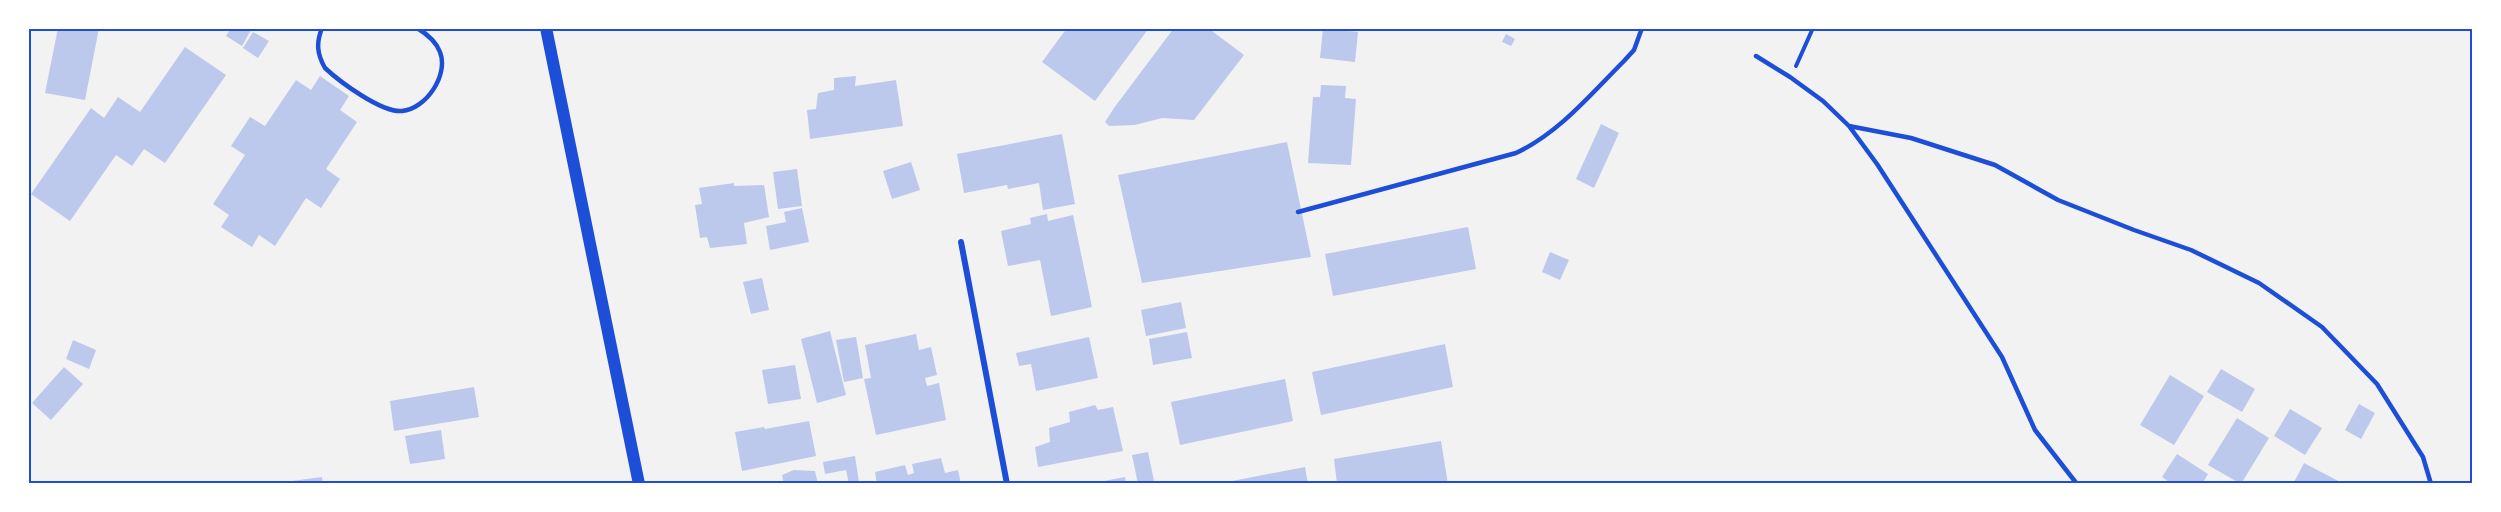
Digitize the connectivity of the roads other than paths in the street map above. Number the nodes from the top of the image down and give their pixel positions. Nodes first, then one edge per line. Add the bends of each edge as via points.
1 (322, 28) edge
2 (417, 28) edge
3 (546, 28) edge
4 (1642, 28) edge
5 (1756, 56) dead end
6 (1849, 126) junction
7 (1298, 212) dead end
8 (961, 242) dead end
9 (639, 483) edge
10 (1007, 483) edge
11 (2077, 483) edge
12 (2431, 483) edge

1 - 2 lane via 317,48 325,68 380,106 401,111 421,104 441,73 440,51
3 - 9 main road
4 - 7 lane via 1634,50 1624,61 1536,144 1516,153
5 - 6 lane via 1823,101
6 - 11 lane via 2002,357 2035,430
6 - 12 lane via 1911,138 1995,165 2058,200 2191,250 2259,283 2322,327 2377,384 2423,457
8 - 10 street

